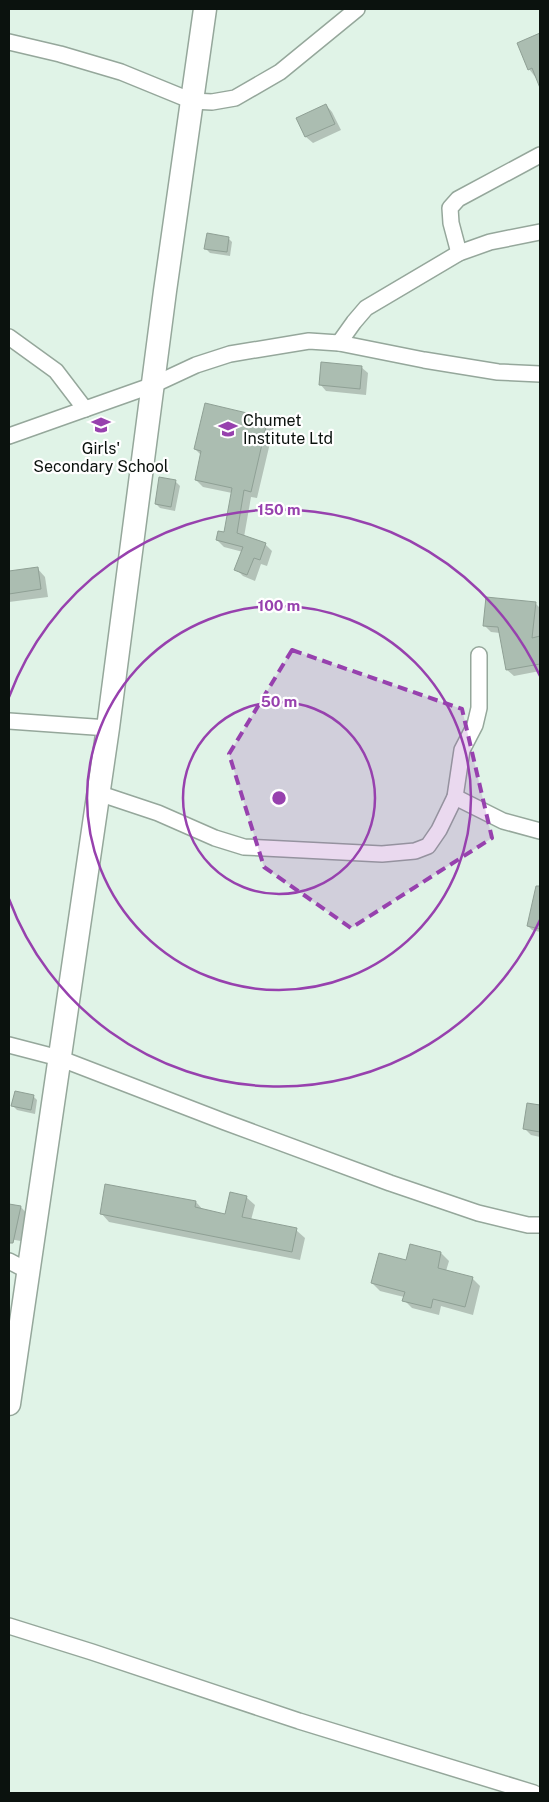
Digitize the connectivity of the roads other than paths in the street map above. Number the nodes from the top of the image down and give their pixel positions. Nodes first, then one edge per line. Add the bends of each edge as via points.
1 (205, 9) edge
2 (357, 9) edge
3 (9, 42) edge
4 (192, 101) junction
5 (540, 155) edge
6 (540, 232) edge
7 (459, 252) junction
8 (9, 337) edge
9 (339, 343) junction
10 (540, 374) edge
11 (153, 385) junction
12 (86, 409) junction
13 (9, 436) edge
14 (479, 655) dead end
15 (9, 722) edge
16 (108, 728) junction
17 (98, 793) junction
18 (455, 797) junction
19 (540, 831) edge
20 (9, 1045) edge
21 (59, 1058) junction
22 (540, 1225) edge
23 (18, 1266) edge
24 (9, 1404) edge
25 (9, 1626) edge
26 (534, 1793) edge

1 - 4 main road
2 - 4 street via 280,72 235,98
3 - 4 street via 121,72
4 - 11 main road
5 - 7 street via 458,199 450,208
6 - 7 street
7 - 9 street via 366,308
8 - 12 street via 56,371
9 - 10 street via 433,362 498,372
9 - 11 street via 309,341 230,354
11 - 12 street
11 - 16 main road
12 - 13 street
14 - 18 street via 479,708 475,725 462,750
15 - 16 street
16 - 17 main road
17 - 18 street via 244,847 382,854 415,851 428,846
17 - 21 main road
18 - 19 street via 503,821
20 - 21 street
21 - 22 street via 390,1183 478,1213
21 - 23 main road
23 - 24 main road
25 - 26 street via 299,1721

